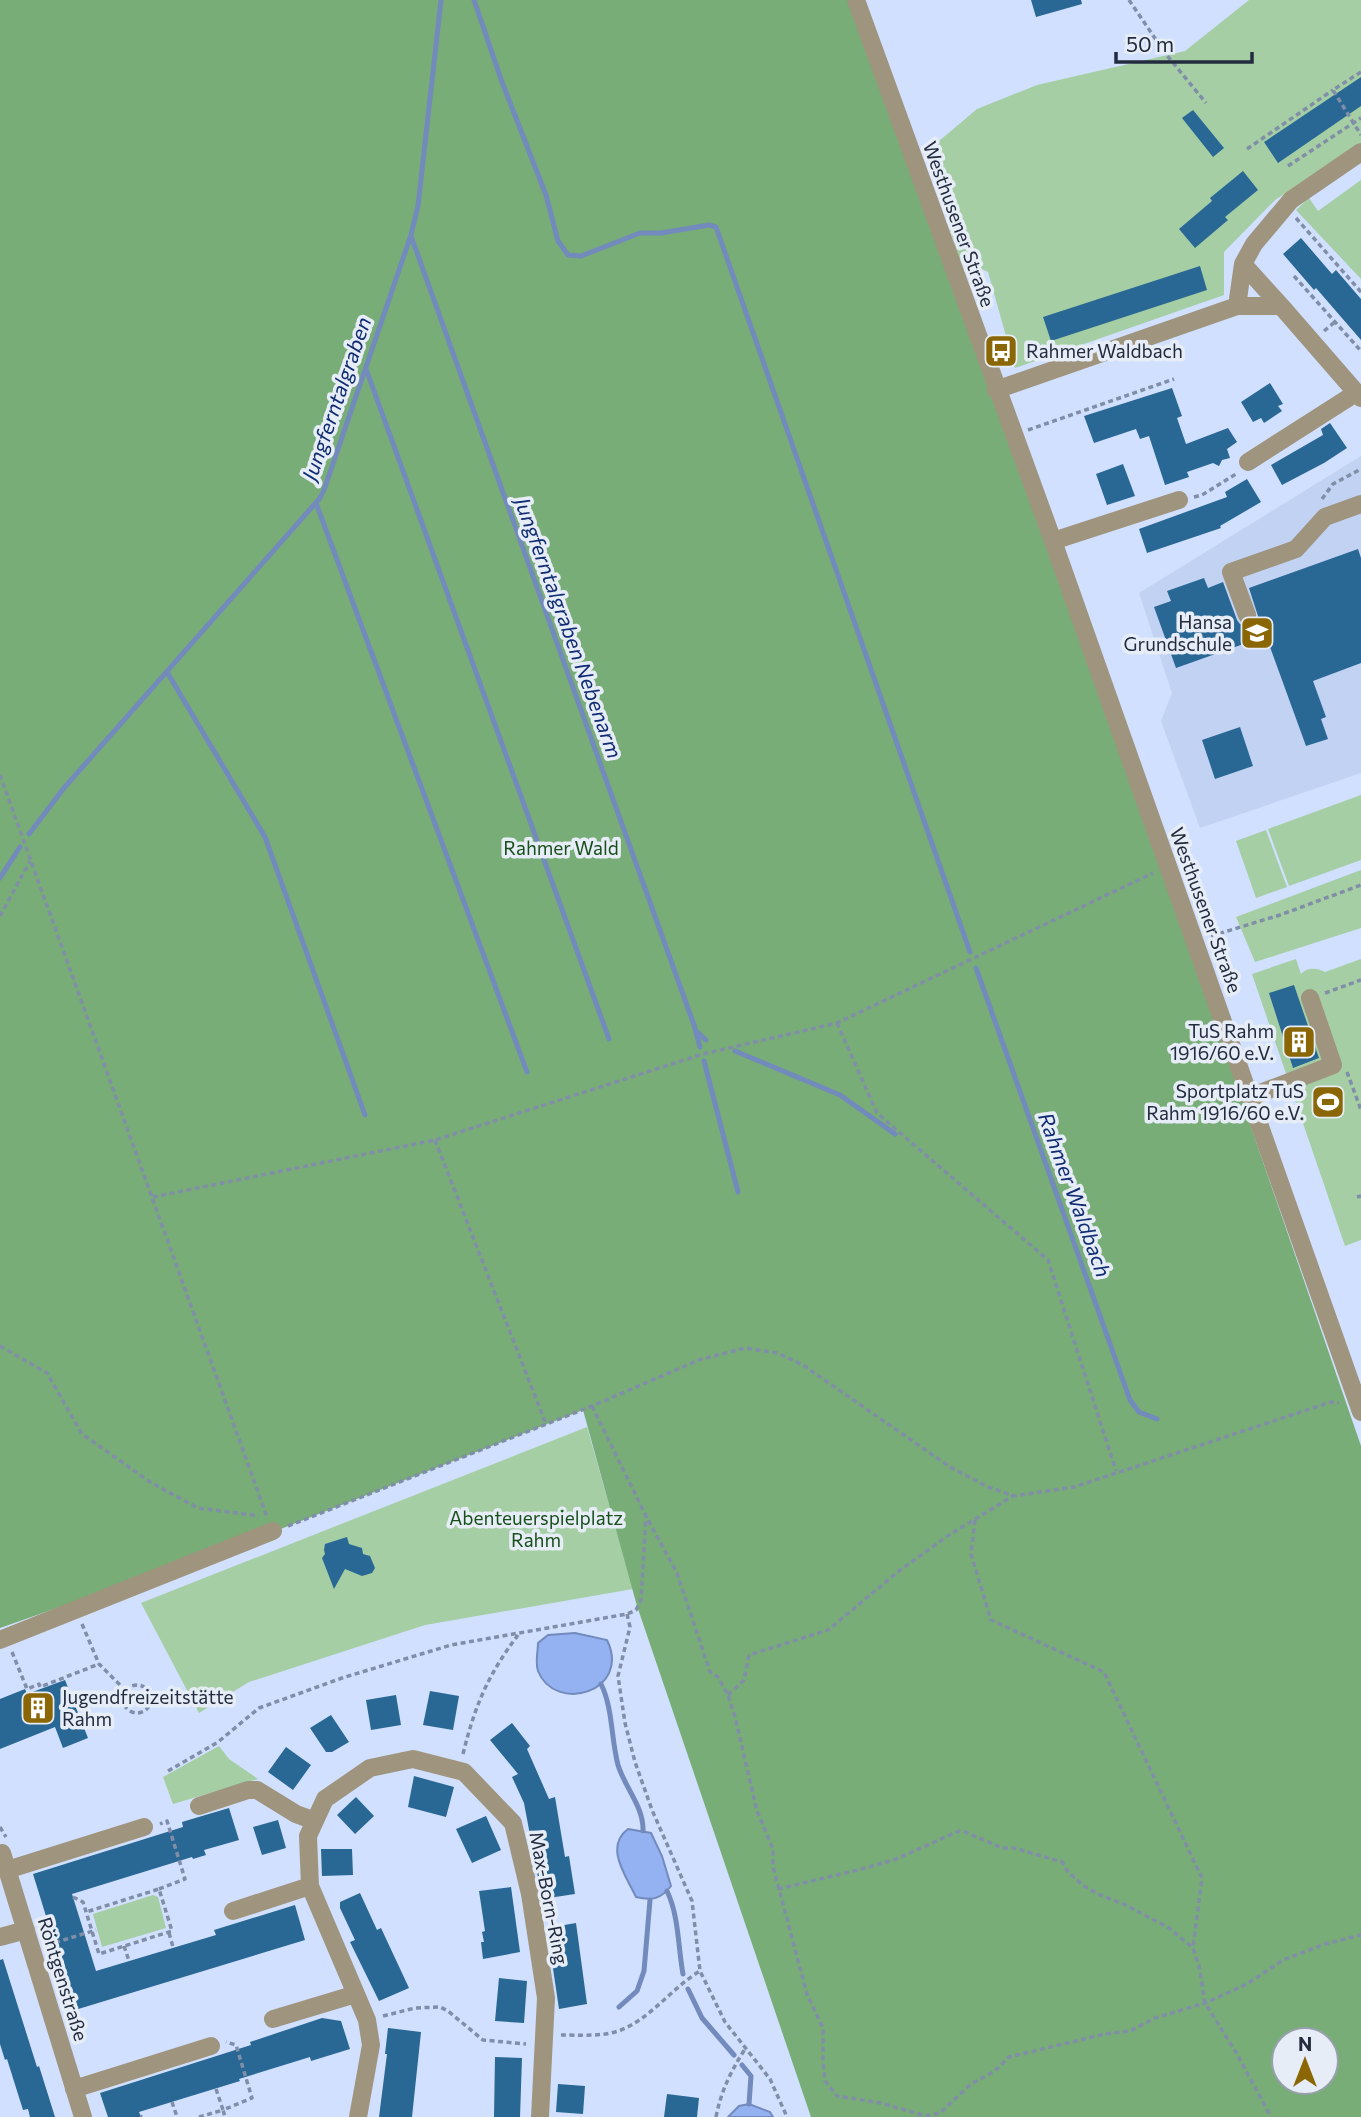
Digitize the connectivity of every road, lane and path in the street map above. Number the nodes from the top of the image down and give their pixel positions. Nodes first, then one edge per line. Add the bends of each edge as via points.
1 (856, 0) edge
2 (1129, 0) edge
3 (1361, 72) edge
4 (1333, 90) junction
5 (1206, 103) dead end
6 (1361, 118) edge
7 (1353, 123) junction
8 (1361, 135) edge
9 (1247, 149) dead end
10 (1361, 152) edge
11 (1288, 166) dead end
12 (1285, 206) junction
13 (1243, 264) junction
14 (1294, 276) dead end
15 (1361, 292) edge
16 (1237, 306) junction
17 (1282, 306) junction
18 (1361, 351) edge
19 (1174, 379) dead end
20 (996, 390) junction
21 (1358, 396) edge
22 (1013, 435) junction
23 (1248, 462) joint
24 (1178, 500) joint
25 (1361, 504) edge
26 (1053, 541) junction
27 (1247, 615) dead end
28 (0, 775) edge
29 (30, 861) junction
30 (1168, 866) junction
31 (1361, 885) edge
32 (0, 916) edge
33 (1195, 941) junction
34 (1361, 980) edge
35 (1310, 998) joint
36 (838, 1023) junction
37 (1333, 1065) junction
38 (1250, 1097) junction
39 (1361, 1110) edge
40 (435, 1140) junction
41 (153, 1197) junction
42 (0, 1346) edge
43 (592, 1406) junction
44 (1360, 1407) edge
45 (546, 1424) junction
46 (1116, 1471) junction
47 (1014, 1496) junction
48 (646, 1516) junction
49 (975, 1520) junction
50 (273, 1531) junction
51 (77, 1609) junction
52 (627, 1614) junction
53 (519, 1633) junction
54 (3, 1639) edge
55 (99, 1664) junction
56 (125, 1690) junction
57 (728, 1695) junction
58 (168, 1771) dead end
59 (459, 1771) junction
60 (199, 1806) dead end
61 (315, 1821) junction
62 (153, 1825) joint
63 (310, 1886) junction
64 (159, 1889) junction
65 (778, 1889) junction
66 (73, 1897) dead end
67 (233, 1911) dead end
68 (86, 1912) junction
69 (26, 1930) junction
70 (94, 1930) junction
71 (168, 1932) junction
72 (1361, 1935) edge
73 (0, 1937) edge
74 (124, 1946) junction
75 (173, 1947) dead end
76 (1193, 1948) junction
77 (32, 1949) junction
78 (129, 1961) dead end
79 (700, 1971) junction
80 (356, 1994) junction
81 (1205, 2003) junction
82 (273, 2019) dead end
83 (368, 2020) junction
84 (545, 2040) junction
85 (211, 2046) dead end
86 (745, 2048) junction
87 (237, 2050) dead end
88 (74, 2089) junction
89 (216, 2089) dead end
90 (172, 2102) dead end
91 (223, 2110) junction
92 (83, 2117) edge
93 (177, 2117) edge
94 (199, 2117) edge
95 (225, 2117) edge
96 (358, 2117) edge
97 (540, 2117) edge
98 (716, 2117) edge
99 (788, 2117) edge
100 (926, 2117) edge
101 (1271, 2117) edge

1 - 20 street, Westhusener Straße
2 - 5 path
3 - 4 path
4 - 7 path
4 - 9 path
6 - 7 path
7 - 8 path
7 - 11 path
10 - 12 street
12 - 13 street
12 - 15 path
13 - 16 street
13 - 17 street
14 - 18 path
16 - 17 street
16 - 20 street
17 - 21 street
19 - 22 path
20 - 22 street, Westhusener Straße
21 - 23 street
22 - 26 street, Westhusener Straße
23 - 24 path via 1202,495
24 - 26 street
25 - 27 street via 1325,517 1296,549 1231,572
26 - 30 street, Westhusener Straße
28 - 29 path
29 - 32 path
29 - 41 path
30 - 33 street, Westhusener Straße
30 - 36 path
31 - 33 path
33 - 38 street, Westhusener Straße
34 - 35 path
35 - 37 street
36 - 40 path via 703,1054
36 - 46 path via 877,1112 1048,1260
37 - 38 street
37 - 39 path via 1343,1062
38 - 44 street, Westhusener Straße
40 - 41 path
40 - 45 path
41 - 50 path
42 - 50 path via 47,1373 82,1434 150,1482 198,1508 253,1515
43 - 45 path
43 - 47 path via 699,1360 745,1348 777,1353 803,1365 950,1467
43 - 48 path
44 - 46 path via 1331,1402
45 - 50 path
46 - 47 path via 1074,1487
47 - 49 path
48 - 52 path via 641,1600 636,1610
48 - 57 path via 677,1573 710,1672
49 - 57 path via 899,1571 828,1630 749,1656 744,1680
49 - 76 path via 971,1555 991,1620 1104,1672 1202,1878
50 - 51 street
51 - 54 street
51 - 55 path
52 - 53 path
52 - 79 path via 628,1635 618,1676 625,1723 652,1810 692,1902
53 - 58 path via 451,1645 258,1708 218,1742
53 - 59 path via 480,1696
54 - 55 path via 27,1689
55 - 56 path
56 - 56 path via 122,1699 128,1711 137,1714 149,1707 147,1689 138,1685
57 - 65 path via 757,1811 773,1849
59 - 61 street, Max-Born-Ring via 413,1759 370,1768 326,1799
59 - 84 street, Max-Born-Ring via 513,1823 530,1894 546,1998
60 - 61 street via 257,1790
61 - 63 street, Max-Born-Ring via 308,1836
62 - 64 path via 167,1821 185,1880
62 - 69 street, Röntgenstraße via 5,1861
63 - 67 street
63 - 80 street, Max-Born-Ring
64 - 68 path
64 - 71 path via 172,1931
65 - 76 path via 866,1868 948,1834 965,1832 1002,1848 1062,1862 1084,1886 1169,1928
65 - 100 path via 807,1994 822,2028 822,2061 831,2091
66 - 68 path via 83,1902
68 - 70 path
69 - 73 street
69 - 77 street, Röntgenstraße
70 - 74 path via 99,1954
70 - 77 path
71 - 74 path
71 - 75 path
72 - 81 path via 1283,1960 1247,1984
74 - 78 path
76 - 81 path
77 - 88 street, Röntgenstraße
79 - 84 path via 621,2030
79 - 86 path
80 - 82 street
80 - 83 street, Max-Born-Ring
81 - 100 path via 1130,2031 1009,2057 940,2113
81 - 101 path
83 - 84 path via 440,2007 483,2040
83 - 96 street, Max-Born-Ring via 371,2045
84 - 97 street, Max-Born-Ring
85 - 88 street
86 - 98 path via 729,2074
86 - 99 path via 770,2079
87 - 91 path via 252,2098
88 - 92 street, Röntgenstraße
89 - 91 path
90 - 93 path
91 - 94 path
91 - 95 path

